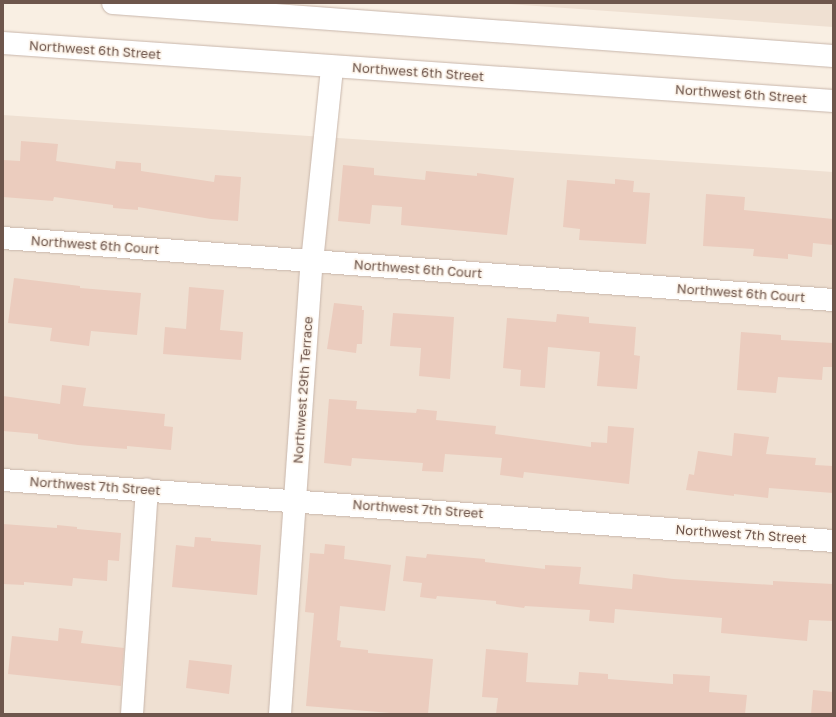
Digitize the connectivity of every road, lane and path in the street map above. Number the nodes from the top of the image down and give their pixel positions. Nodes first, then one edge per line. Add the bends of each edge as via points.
1 (113, 3) edge
2 (3, 43) edge
3 (833, 56) edge
4 (332, 67) junction
5 (833, 101) edge
6 (3, 238) edge
7 (312, 262) junction
8 (833, 300) edge
9 (3, 480) edge
10 (147, 490) junction
11 (294, 500) junction
12 (833, 540) edge
13 (132, 714) edge
14 (280, 714) edge

1 - 3 street
2 - 4 street, Northwest 6th Street
4 - 5 street, Northwest 6th Street
4 - 7 street, Northwest 29th Terrace
6 - 7 street, Northwest 6th Court
7 - 8 street, Northwest 6th Court
7 - 11 street, Northwest 29th Terrace
9 - 10 street, Northwest 7th Street
10 - 11 street, Northwest 7th Street
10 - 13 street
11 - 12 street, Northwest 7th Street
11 - 14 street, Northwest 29th Terrace

